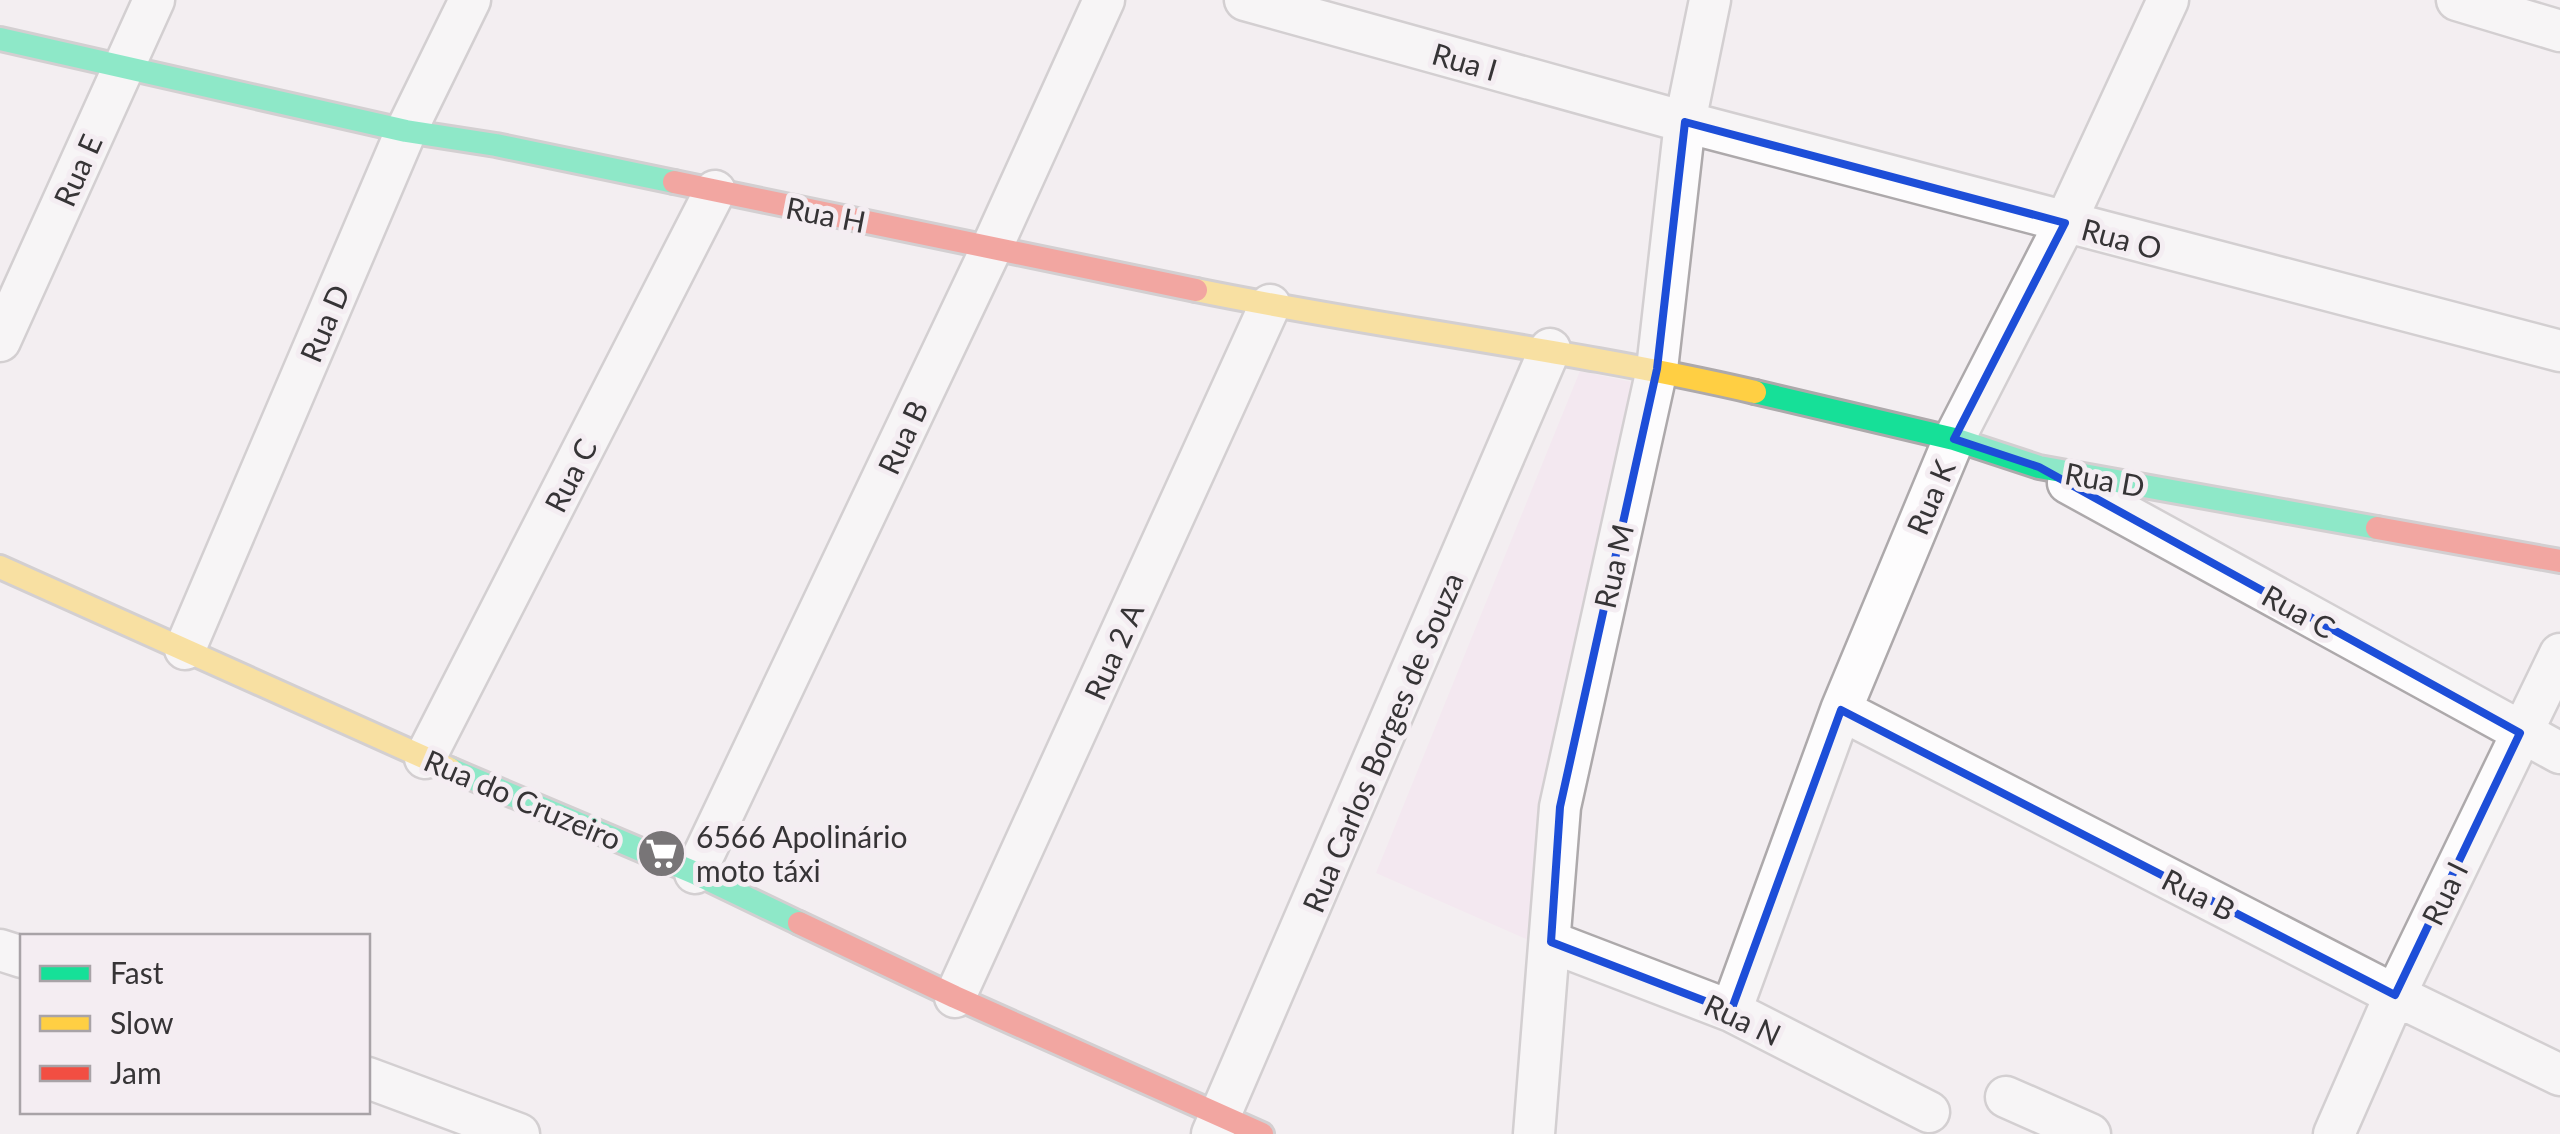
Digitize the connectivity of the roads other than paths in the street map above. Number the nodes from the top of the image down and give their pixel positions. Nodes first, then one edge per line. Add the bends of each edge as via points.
1 (154, 0) edge
2 (470, 0) edge
3 (1104, 0) edge
4 (1245, 0) edge
5 (1710, 0) edge
6 (2168, 0) edge
7 (2457, 0) edge
8 (1360, 15) edge
9 (2560, 31) edge
10 (0, 38) edge
11 (124, 66) junction
12 (1685, 122) junction
13 (406, 131) junction
14 (716, 191) junction
15 (2065, 223) junction
16 (992, 248) junction
17 (1270, 305) junction
18 (0, 341) edge
19 (1550, 349) junction
20 (2560, 351) edge
21 (1656, 369) junction
22 (1954, 439) junction
23 (2039, 467) junction
24 (2560, 562) edge
25 (0, 567) edge
26 (185, 649) junction
27 (2560, 654) edge
28 (1841, 710) junction
29 (2520, 733) junction
30 (2560, 753) edge
31 (425, 758) junction
32 (695, 873) junction
33 (1550, 942) junction
34 (2395, 995) junction
35 (956, 997) junction
36 (1731, 1011) junction
37 (2560, 1075) edge
38 (370, 1079) edge
39 (2006, 1097) dead end
40 (1929, 1112) dead end
41 (1217, 1125) edge
42 (519, 1134) edge
43 (1262, 1134) edge
44 (1534, 1134) edge
45 (2090, 1134) edge
46 (2334, 1134) edge

1 - 11 street, Rua E
2 - 13 street, Rua D
3 - 16 street, Rua B
4 - 8 street, Rua I
5 - 12 street, Rua M
6 - 15 street, Rua K
7 - 9 street
8 - 12 street, Rua I
10 - 11 street, Rua H
11 - 13 street, Rua H
11 - 18 street, Rua E
12 - 15 street, Rua O
12 - 21 street, Rua M
13 - 14 street, Rua H
13 - 26 street, Rua D
14 - 16 street, Rua H
14 - 31 street, Rua C
15 - 20 street, Rua O
15 - 22 street, Rua K
16 - 17 street, Rua H
16 - 32 street, Rua B
17 - 19 street, Rua H
17 - 35 street, Rua 2 A
19 - 21 street, Rua H
19 - 41 street, Rua Carlos Borges de Souza
21 - 22 street, Rua D
21 - 33 street, Rua M via 1560,807
22 - 23 street, Rua D
22 - 28 street, Rua K
23 - 24 street, Rua D
23 - 29 street, Rua C
25 - 26 street, Rua do Cruzeiro
26 - 31 street, Rua do Cruzeiro
27 - 29 street, Rua I
28 - 34 street, Rua B
28 - 36 street, Rua K
29 - 30 street, Rua C
29 - 34 street, Rua I
31 - 32 street, Rua do Cruzeiro
32 - 35 street, Rua do Cruzeiro
33 - 36 street, Rua N
33 - 44 street, Rua M
34 - 37 street, Rua B
34 - 46 street, Rua I
35 - 41 street, Rua do Cruzeiro
36 - 40 street, Rua N
38 - 42 street
39 - 45 street
41 - 43 street, Rua do Cruzeiro

